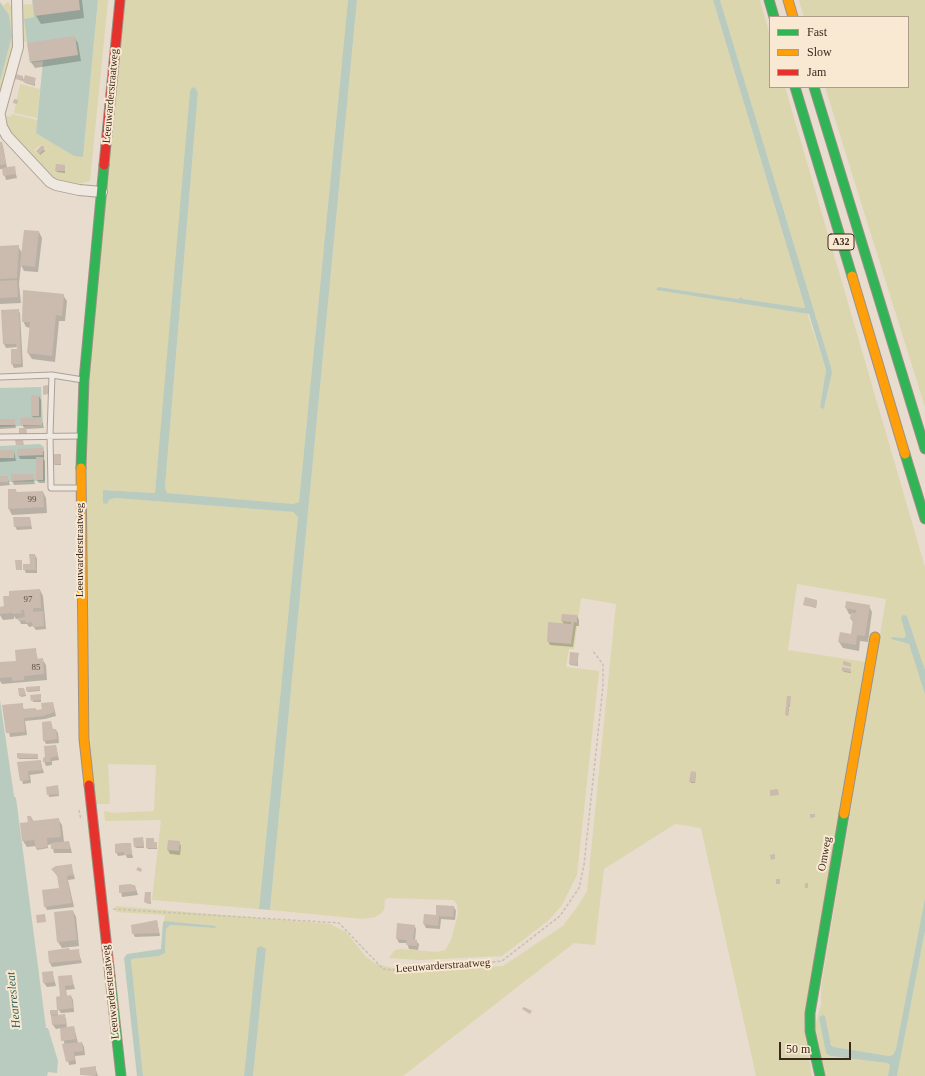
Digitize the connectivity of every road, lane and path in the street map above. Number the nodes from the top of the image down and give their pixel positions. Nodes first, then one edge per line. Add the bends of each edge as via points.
1 (10, 0) edge
2 (120, 0) edge
3 (769, 0) edge
4 (788, 0) edge
5 (17, 4) edge
6 (774, 16) edge
7 (793, 16) edge
8 (795, 88) edge
9 (814, 88) edge
10 (0, 112) edge
11 (0, 116) edge
12 (102, 192) junction
13 (52, 375) junction
14 (0, 377) edge
15 (84, 380) junction
16 (50, 435) junction
17 (80, 436) junction
18 (0, 437) edge
19 (925, 449) edge
20 (80, 488) junction
21 (925, 519) edge
22 (875, 637) dead end
23 (592, 650) dead end
24 (102, 908) junction
25 (121, 1076) edge
26 (820, 1076) edge

1 - 5 street
2 - 12 main road, Leeuwarderstraatweg
3 - 6 main road
4 - 7 main road
5 - 10 street via 18,47
8 - 21 main road, A32
9 - 19 main road, A32
11 - 12 street via 7,136 50,182 79,190
12 - 15 main road, Leeuwarderstraatweg
13 - 14 lane
13 - 15 lane
13 - 16 lane
15 - 17 main road, Leeuwarderstraatweg
16 - 17 lane
16 - 18 lane
16 - 20 lane via 51,488
17 - 20 main road, Leeuwarderstraatweg
20 - 24 main road, Leeuwarderstraatweg via 84,739
22 - 26 main road, Omweg via 810,1013 810,1031
23 - 24 path, Leeuwarderstraatweg via 603,664 603,686 584,865 579,888 560,916 502,961 403,971 383,969 339,923
24 - 25 main road, Leeuwarderstraatweg

